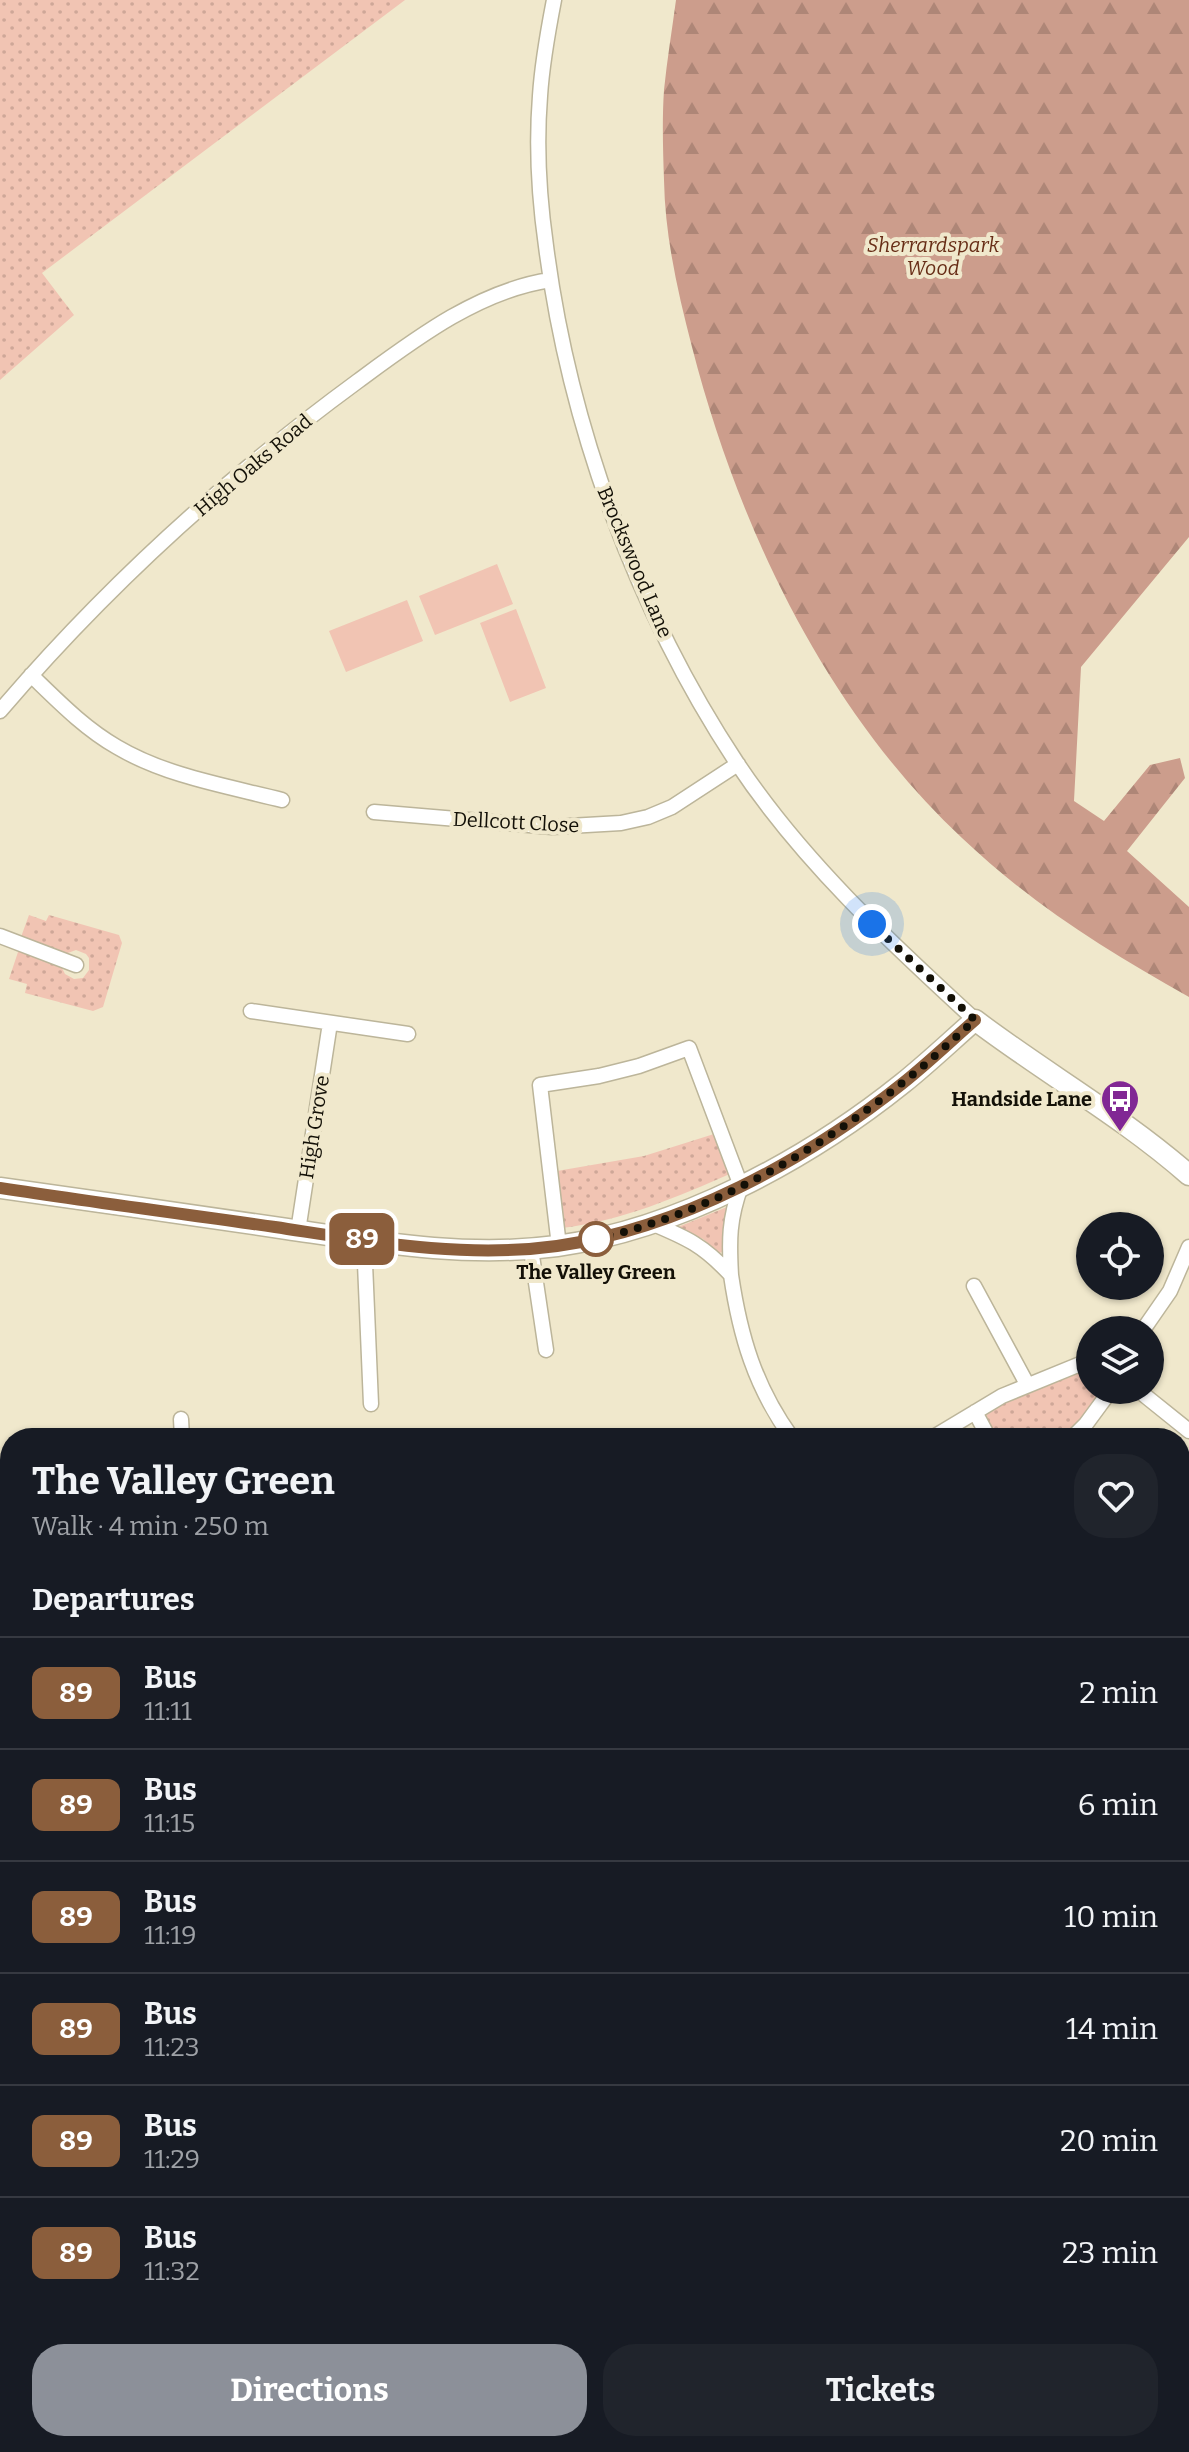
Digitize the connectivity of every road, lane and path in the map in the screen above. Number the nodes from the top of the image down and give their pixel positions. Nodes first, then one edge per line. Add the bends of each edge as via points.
1 (554, 0) edge
2 (550, 280) junction
3 (31, 675) junction
4 (0, 711) edge
5 (738, 764) junction
6 (282, 800) dead end
7 (374, 812) dead end
8 (0, 936) edge
9 (76, 965) dead end
10 (251, 1011) dead end
11 (975, 1020) junction
12 (330, 1023) junction
13 (408, 1034) dead end
14 (1189, 1175) edge
15 (741, 1186) junction
16 (0, 1188) edge
17 (651, 1223) junction
18 (298, 1231) junction
19 (364, 1240) junction
20 (559, 1246) junction
21 (1189, 1247) edge
22 (531, 1249) junction
23 (731, 1275) junction
24 (974, 1286) dead end
25 (1153, 1316) edge
26 (546, 1350) dead end
27 (1076, 1365) edge
28 (1027, 1384) junction
29 (371, 1404) dead end
30 (1101, 1404) edge
31 (1155, 1404) edge
32 (975, 1412) junction
33 (181, 1419) dead end
34 (181, 1428) edge
35 (786, 1428) edge
36 (949, 1428) edge
37 (984, 1428) edge
38 (1082, 1428) edge
39 (1185, 1428) edge

1 - 2 street, Brockswood Lane via 540,96 539,151
2 - 3 street, High Oaks Road via 501,293 440,325 301,423 165,540
2 - 5 street, Brockswood Lane via 570,379 602,485 667,639
3 - 4 street, High Oaks Road
3 - 6 street via 76,717 136,757
5 - 7 street, Dellcott Close via 672,807 621,823 552,827
5 - 11 street, Brockswood Lane via 832,882
8 - 9 street
10 - 12 street
11 - 14 main road
11 - 15 main road via 858,1117
12 - 13 street
12 - 18 street, High Grove
15 - 17 main road
15 - 20 street via 689,1048 599,1076 540,1085
15 - 23 street via 729,1228
16 - 18 main road
17 - 20 main road
17 - 23 street via 690,1239
18 - 19 main road
19 - 22 main road via 461,1250
19 - 29 street
20 - 22 main road
21 - 25 street
22 - 26 street
23 - 35 street via 750,1361
24 - 28 street
27 - 28 street
28 - 32 street
30 - 38 street
31 - 39 street
32 - 36 street
32 - 37 street
33 - 34 street

